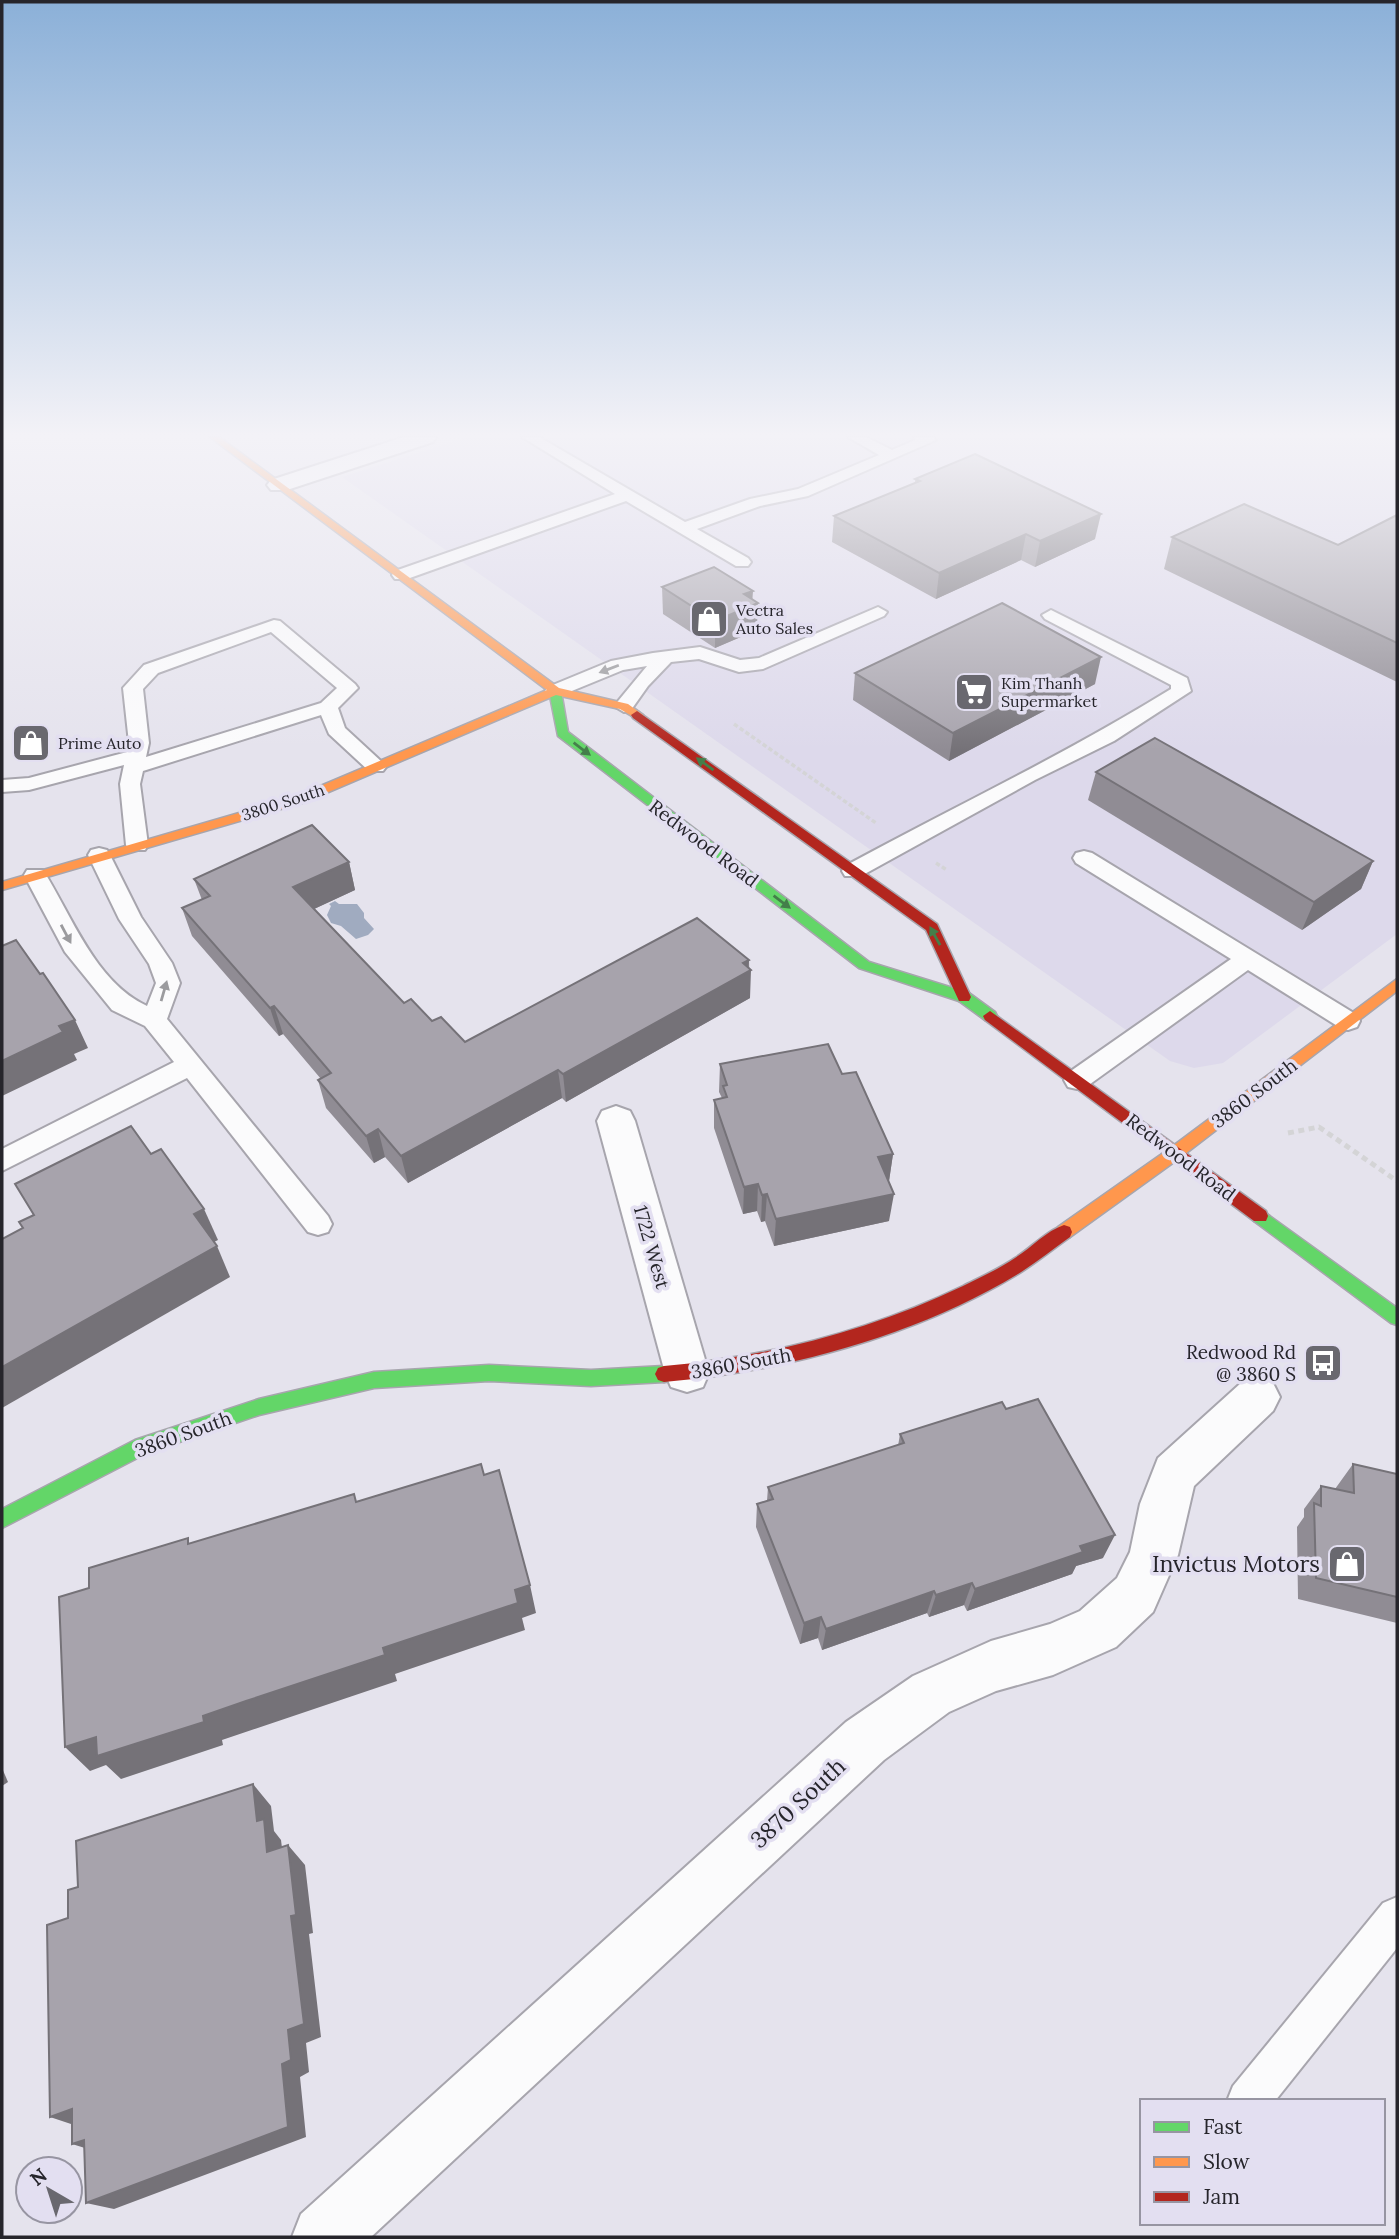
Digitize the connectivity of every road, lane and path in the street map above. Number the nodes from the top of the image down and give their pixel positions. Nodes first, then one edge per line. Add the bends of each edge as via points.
1 (356, 541) edge
2 (496, 541) edge
3 (707, 541) edge
4 (742, 562) dead end
5 (401, 575) junction
6 (878, 612) dead end
7 (1051, 615) dead end
8 (665, 658) junction
9 (555, 691) junction
10 (328, 706) junction
11 (624, 706) junction
12 (734, 724) dead end
13 (135, 762) junction
14 (376, 767) junction
15 (2, 786) edge
16 (905, 843) junction
17 (137, 845) junction
18 (99, 855) junction
19 (1084, 858) dead end
20 (947, 870) dead end
21 (853, 871) junction
22 (34, 875) junction
23 (2, 886) edge
24 (1248, 959) junction
25 (1397, 984) edge
26 (964, 997) junction
27 (154, 1020) junction
28 (1348, 1021) junction
29 (191, 1065) junction
30 (1077, 1080) junction
31 (616, 1121) dead end
32 (1289, 1133) dead end
33 (1175, 1153) junction
34 (2, 1161) edge
35 (1397, 1181) edge
36 (318, 1224) dead end
37 (1397, 1318) edge
38 (687, 1373) junction
39 (1258, 1397) dead end
40 (2, 1520) edge
41 (1397, 1917) edge
42 (1250, 2099) edge
43 (324, 2237) edge

1 - 5 main road, Redwood Road
2 - 5 lane
3 - 4 lane
5 - 9 main road, Redwood Road
6 - 8 lane via 763,663 739,666 700,653
7 - 16 lane via 1180,682 1181,691 1107,737
8 -> 9 lane via 618,666
8 - 11 lane
9 - 11 main road, Redwood Road
9 - 14 main road, 3800 South
9 -> 26 main road, Redwood Road via 562,733 864,965
10 - 13 lane
10 - 13 lane via 348,688 274,625 151,669 133,688 139,743
10 - 14 lane via 336,730
21 -> 11 main road, Redwood Road
12 - 16 path
13 - 15 lane
13 - 17 lane via 130,783
14 - 17 main road, 3800 South via 301,799
16 - 20 path
16 - 21 lane
17 - 18 main road, 3800 South
18 - 22 main road, 3800 South
27 -> 18 lane via 168,982
19 - 24 lane
26 -> 21 main road, Redwood Road via 932,927
22 - 23 main road, 3800 South
22 -> 27 lane via 72,946 121,1004
24 - 28 lane
24 - 30 lane
25 - 28 main road, 3860 South
26 - 30 main road, Redwood Road
27 - 29 lane
28 - 33 main road, 3860 South
29 - 34 lane
29 - 36 lane
30 - 33 main road, Redwood Road
31 - 38 street, 1722 West
32 - 35 path via 1319,1127
33 - 37 main road, Redwood Road
33 - 38 main road, 3860 South via 1009,1271 905,1320 786,1356
38 - 40 main road, 3860 South via 591,1378 489,1373 374,1380 259,1407 142,1446
39 - 43 street, 3870 South via 1175,1473 1154,1555 1135,1595 1098,1629 931,1694 866,1741
41 - 42 lane

